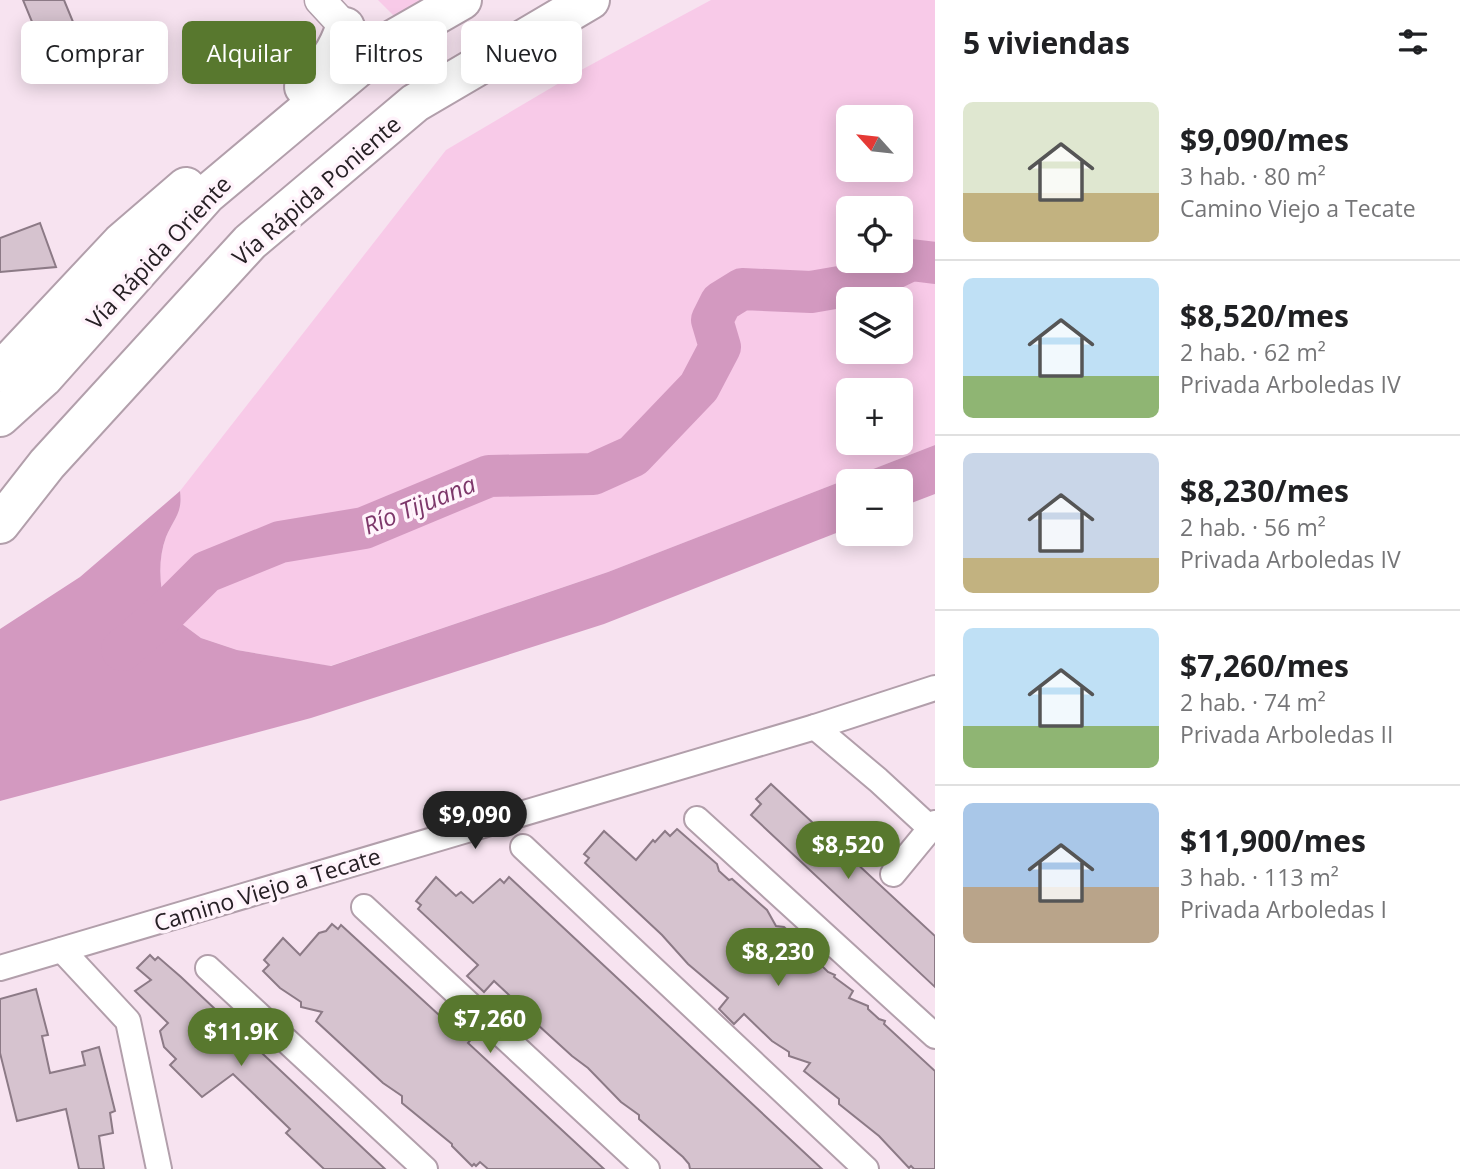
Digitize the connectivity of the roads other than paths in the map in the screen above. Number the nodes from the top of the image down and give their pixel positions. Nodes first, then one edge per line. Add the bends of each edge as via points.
1 (462, 0) edge
2 (590, 0) edge
3 (333, 13) edge
4 (0, 372) edge
5 (0, 417) edge
6 (0, 524) edge
7 (935, 688) edge
8 (814, 727) junction
9 (697, 820) dead end
10 (932, 825) edge
11 (523, 847) dead end
12 (893, 874) dead end
13 (365, 907) dead end
14 (62, 950) junction
15 (0, 968) edge
16 (208, 968) dead end
17 (935, 1036) edge
18 (159, 1169) edge
19 (425, 1169) edge
20 (647, 1169) edge
21 (866, 1169) edge

1 - 5 highway, Vía Rápida Oriente via 387,43 206,195 43,378
2 - 6 highway, Vía Rápida Poniente via 415,103 250,242 47,464
3 - 4 highway via 340,45 318,74 121,243
7 - 8 street, Camino Viejo a Tecate
8 - 10 street
8 - 14 street, Camino Viejo a Tecate
9 - 17 street
10 - 12 street
11 - 21 street
13 - 20 street
14 - 15 street, Camino Viejo a Tecate
14 - 18 street via 128,1021
16 - 19 street

